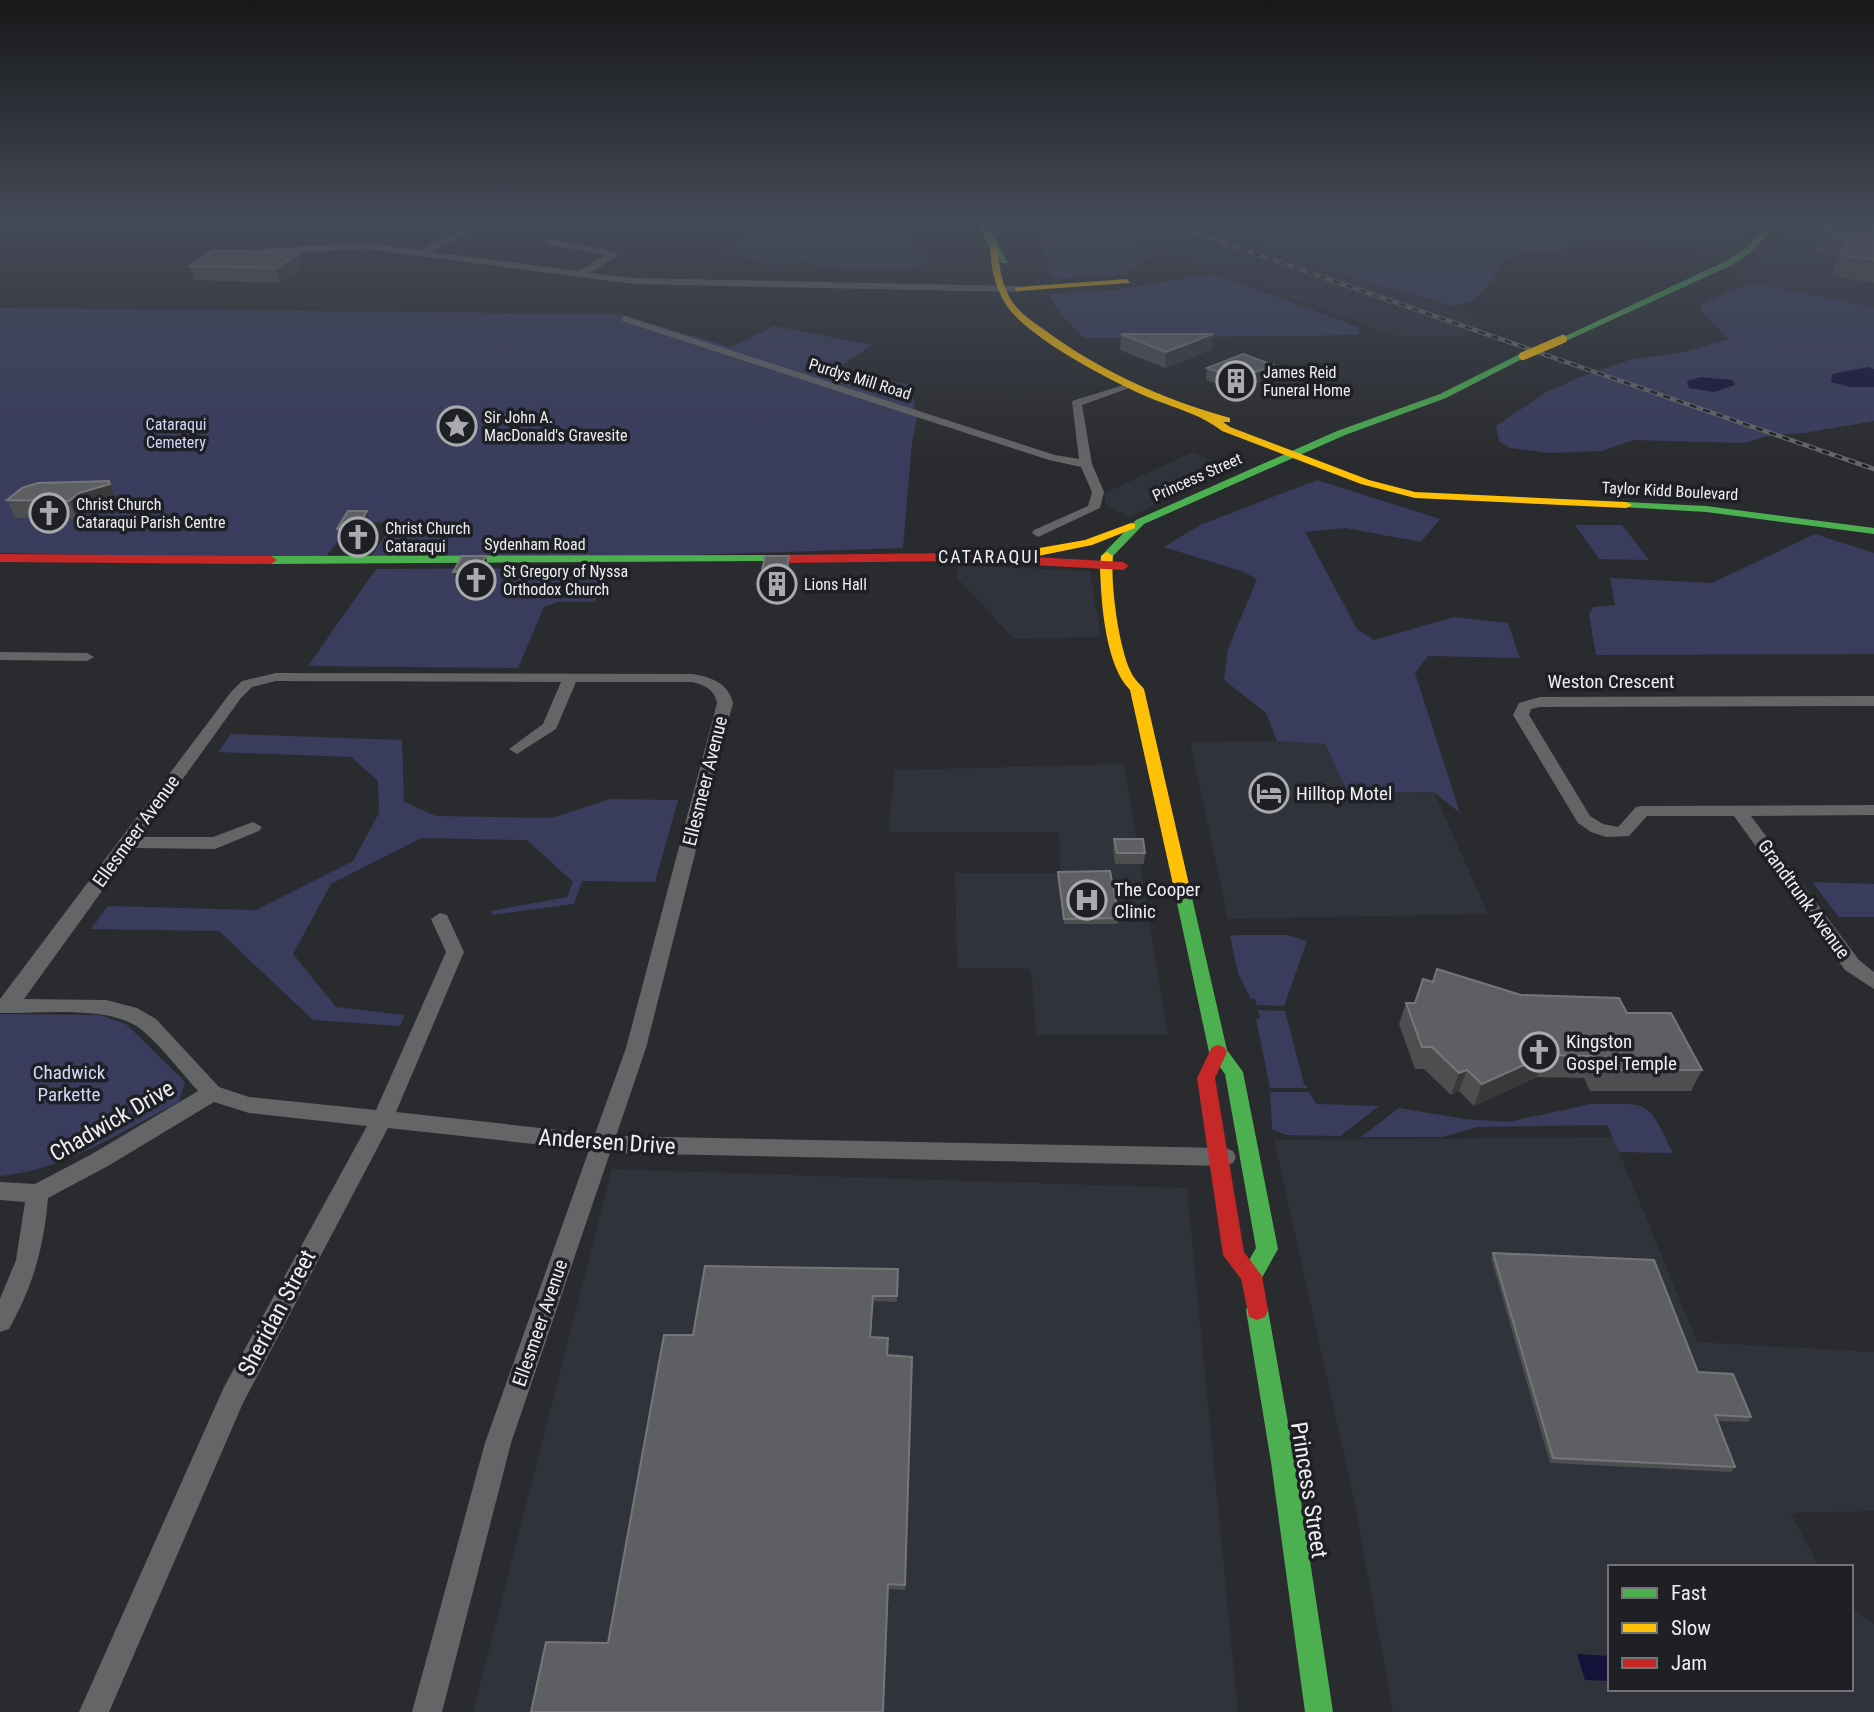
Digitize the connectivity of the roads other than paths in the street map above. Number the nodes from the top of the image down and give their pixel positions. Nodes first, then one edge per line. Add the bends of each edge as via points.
1 (1014, 301) edge
2 (1646, 301) edge
3 (625, 319) dead end
4 (1130, 386) junction
5 (1310, 456) junction
6 (1086, 464) junction
7 (1140, 523) junction
8 (1874, 531) edge
9 (1038, 533) dead end
10 (1028, 554) junction
11 (0, 558) edge
12 (986, 558) junction
13 (1106, 560) junction
14 (1126, 562) junction
15 (1124, 587) dead end
16 (0, 656) edge
17 (88, 657) dead end
18 (1140, 664) dead end
19 (570, 678) junction
20 (1137, 689) junction
21 (1874, 701) edge
22 (517, 749) dead end
23 (1874, 810) edge
24 (1739, 811) junction
25 (253, 827) dead end
26 (128, 842) junction
27 (440, 919) dead end
28 (1874, 982) edge
29 (4, 1006) edge
30 (1218, 1052) junction
31 (212, 1093) junction
32 (382, 1119) junction
33 (602, 1144) junction
34 (1219, 1157) junction
35 (1252, 1158) junction
36 (0, 1191) edge
37 (37, 1193) junction
38 (1251, 1276) junction
39 (0, 1321) edge
40 (94, 1712) edge
41 (427, 1712) edge
42 (1319, 1712) edge

1 - 4 main road, Taylor Kidd Boulevard via 1018,314 1083,362
2 - 5 main road, Princess Street, bridge
3 - 6 street, Purdys Mill Road via 1053,458
4 - 5 main road, Taylor Kidd Boulevard via 1238,423
4 - 6 street via 1076,403
5 - 7 main road, Princess Street
5 - 8 main road, Taylor Kidd Boulevard via 1400,492 1706,509
5 - 14 main road, Princess Street via 1165,525
6 - 9 street via 1098,492 1094,508
7 - 10 main road via 1088,543
7 - 13 main road, Princess Street
10 - 12 main road, Sydenham Road
10 - 13 main road, Sydenham Road
11 - 12 main road, Sydenham Road via 520,562
12 - 13 main road, Sydenham Road via 998,562
13 - 14 main road, Sydenham Road
13 - 20 main road via 1107,597 1126,676
14 - 15 main road
16 - 17 street
18 - 20 main road via 1143,677
19 - 22 street via 550,726
19 - 26 street, Ellesmeer Avenue via 256,680 240,689
19 - 33 street, Ellesmeer Avenue via 692,678 712,684 724,696 643,1023
20 - 30 main road
21 - 24 street, Weston Crescent via 1540,702 1524,706 1521,715 1584,819 1594,828 1623,832 1642,811
23 - 24 street
24 - 28 street, Grandtrunk Avenue via 1852,965
25 - 26 street via 215,843
26 - 29 street, Ellesmeer Avenue
27 - 32 street, Sheridan Street via 455,952
29 - 31 street, Andersen Drive via 106,1007 131,1013 149,1024
30 - 34 main road, Princess Street via 1206,1078
30 - 35 main road via 1234,1072
31 - 32 street, Andersen Drive via 249,1105
31 - 37 street, Chadwick Drive
32 - 33 street, Andersen Drive
32 - 40 street, Sheridan Street via 233,1395
33 - 34 street, Andersen Drive
33 - 41 street, Ellesmeer Avenue via 498,1443
34 - 35 street, Andersen Drive
34 - 38 main road, Princess Street via 1234,1255
35 - 38 main road via 1266,1249
36 - 37 street
37 - 39 street via 27,1271
38 - 42 main road, Princess Street

